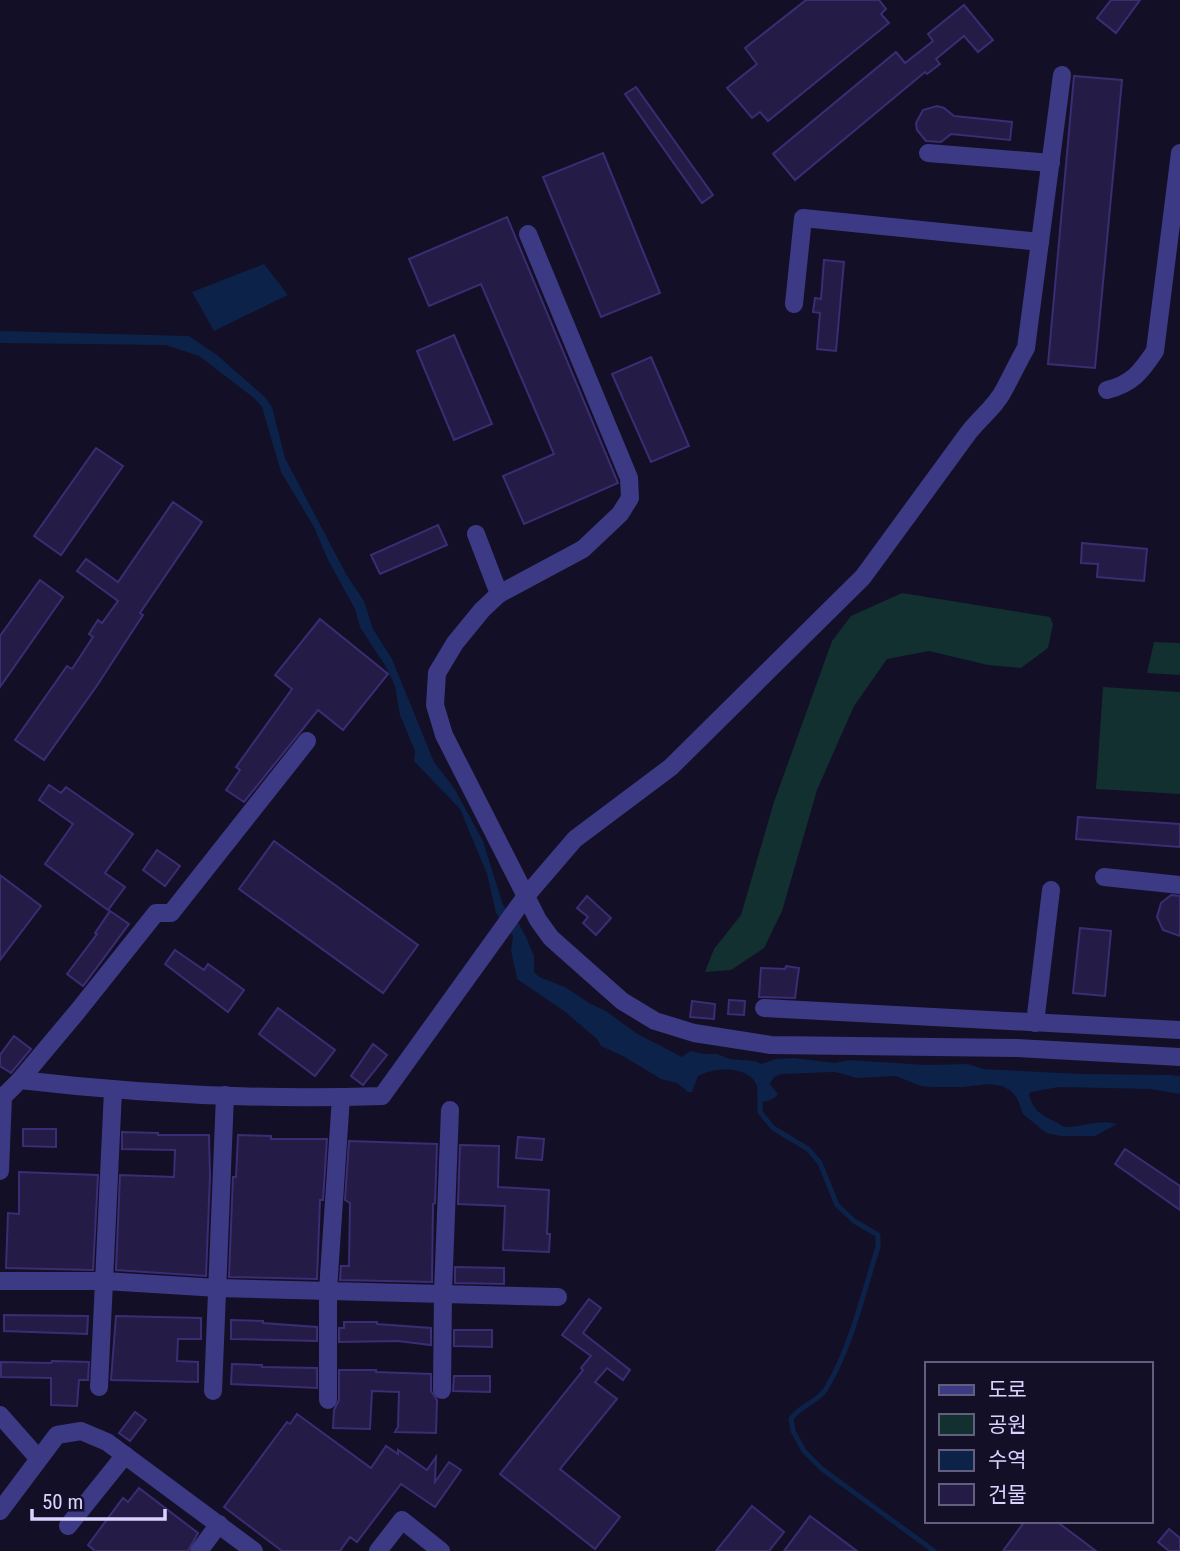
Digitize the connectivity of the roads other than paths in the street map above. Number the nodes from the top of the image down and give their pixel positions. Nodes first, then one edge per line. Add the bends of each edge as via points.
1 (1062, 75) dead end
2 (928, 153) dead end
3 (1180, 153) edge
4 (1051, 163) junction
5 (528, 234) dead end
6 (1040, 242) junction
7 (794, 304) dead end
8 (1107, 390) dead end
9 (476, 534) dead end
10 (499, 594) junction
11 (307, 741) dead end
12 (1104, 877) dead end
13 (1180, 885) edge
14 (1051, 890) dead end
15 (526, 896) junction
16 (764, 1008) dead end
17 (1035, 1023) junction
18 (1180, 1030) edge
19 (1180, 1057) edge
20 (20, 1080) junction
21 (113, 1091) junction
22 (225, 1095) junction
23 (341, 1097) junction
24 (450, 1110) dead end
25 (0, 1171) edge
26 (0, 1281) edge
27 (105, 1282) junction
28 (218, 1288) junction
29 (328, 1290) junction
30 (443, 1292) junction
31 (558, 1297) dead end
32 (99, 1387) dead end
33 (442, 1390) dead end
34 (213, 1391) dead end
35 (328, 1400) dead end
36 (0, 1415) edge
37 (125, 1455) junction
38 (38, 1458) junction
39 (0, 1510) edge
40 (219, 1524) junction
41 (68, 1526) dead end
42 (199, 1551) edge
43 (254, 1551) edge
44 (378, 1551) edge
45 (441, 1551) edge

1 - 4 street
2 - 4 street
3 - 8 street via 1155,351 1125,386
4 - 6 street
5 - 10 street via 629,478 630,498 583,549
6 - 7 street via 803,218
6 - 15 street via 1026,348 1005,388 863,577 671,767 575,839
9 - 10 street
10 - 15 street via 455,643 437,673 435,705 444,735
11 - 20 street via 172,913 156,913
12 - 13 street
14 - 17 street
15 - 19 street via 551,938 622,1001 655,1021 694,1033 771,1045 1017,1048
15 - 23 street via 382,1096
16 - 17 street
17 - 18 street
20 - 21 street
20 - 25 street via 3,1097
21 - 22 street
21 - 27 street
22 - 23 street
22 - 28 street
23 - 29 street
24 - 30 street
26 - 27 street
27 - 28 street
27 - 32 street
28 - 29 street
28 - 34 street
29 - 30 street
29 - 35 street
30 - 31 street
30 - 33 street
36 - 38 street
37 - 38 street via 81,1431 57,1435
37 - 40 street
37 - 41 street
38 - 39 street
40 - 42 street
40 - 43 street
44 - 45 street via 402,1520

